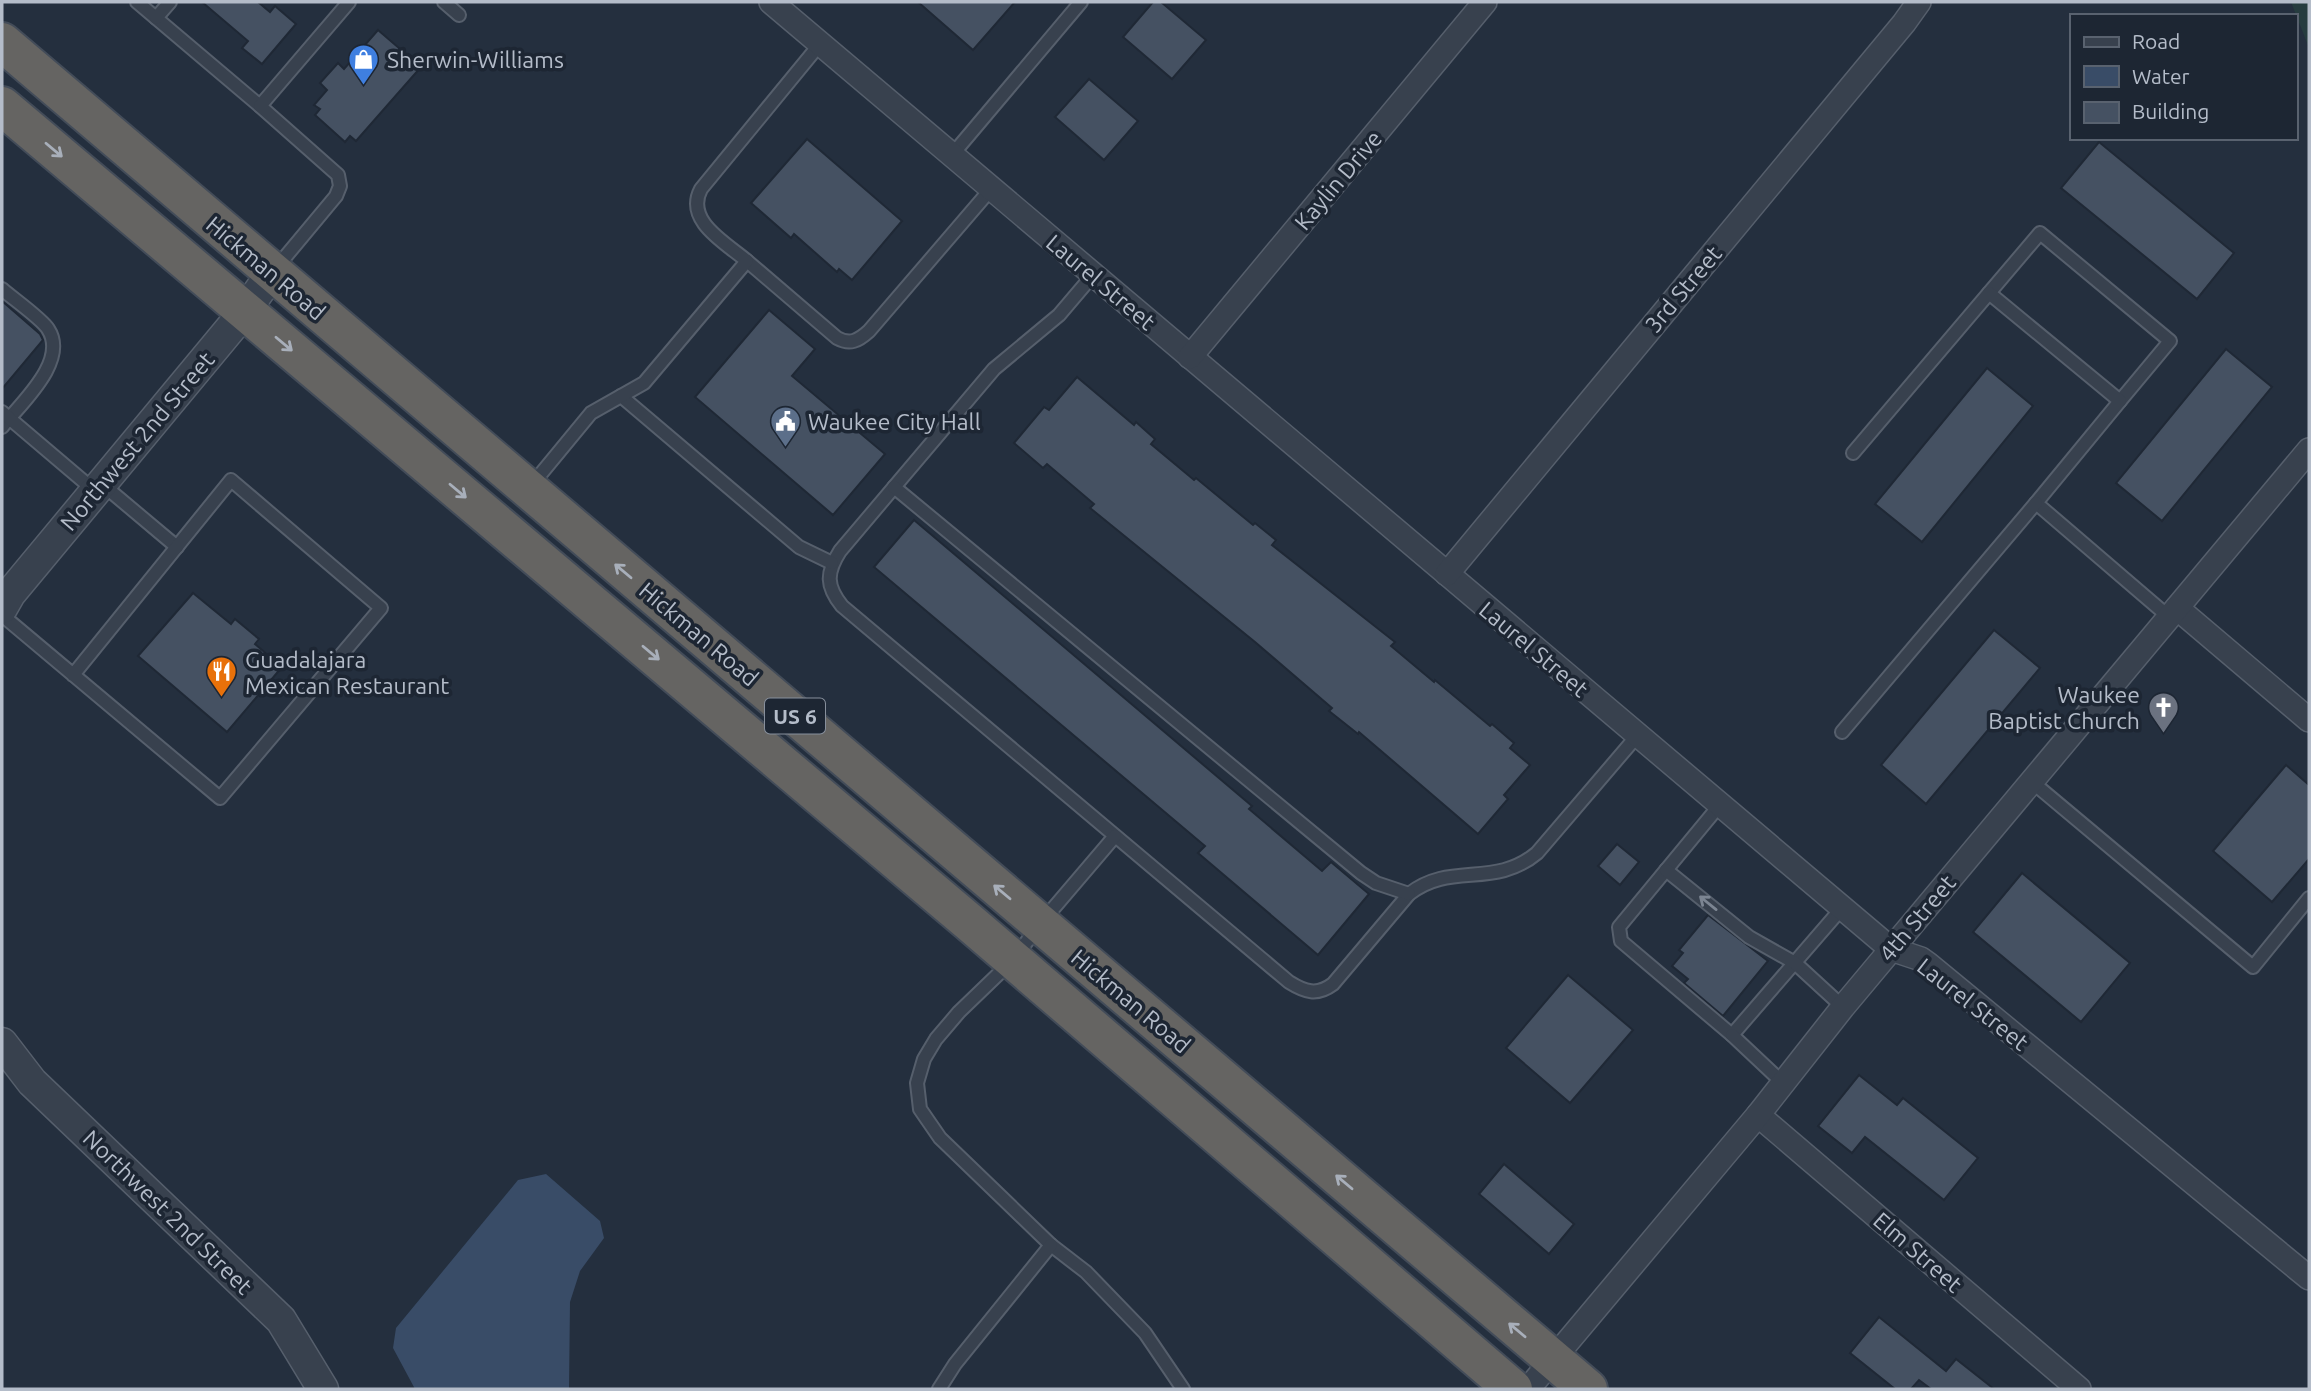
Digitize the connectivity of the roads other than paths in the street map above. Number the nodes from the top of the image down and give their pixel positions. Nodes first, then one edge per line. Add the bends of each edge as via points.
1 (137, 2) edge
2 (170, 2) edge
3 (349, 2) edge
4 (444, 2) edge
5 (771, 2) edge
6 (1081, 2) edge
7 (1485, 2) edge
8 (1919, 2) edge
9 (459, 15) dead end
10 (156, 18) junction
11 (2, 42) edge
12 (820, 44) junction
13 (2, 106) edge
14 (260, 106) junction
15 (952, 155) junction
16 (991, 188) junction
17 (747, 261) junction
18 (272, 273) junction
19 (1093, 275) junction
20 (2, 289) edge
21 (1989, 293) junction
22 (245, 311) junction
23 (1191, 358) junction
24 (621, 396) junction
25 (2120, 401) junction
26 (4, 419) edge
27 (2309, 450) edge
28 (1853, 453) dead end
29 (99, 487) junction
30 (894, 487) junction
31 (528, 490) junction
32 (2036, 503) junction
33 (177, 547) junction
34 (832, 564) junction
35 (1447, 574) junction
36 (2, 608) edge
37 (2173, 612) junction
38 (2, 615) edge
39 (73, 675) junction
40 (2309, 720) edge
41 (1842, 732) dead end
42 (1637, 736) junction
43 (2031, 781) junction
44 (1719, 806) junction
45 (1115, 836) junction
46 (1666, 870) junction
47 (1409, 894) junction
48 (2309, 898) edge
49 (1842, 908) junction
50 (1040, 924) junction
51 (1891, 949) junction
52 (1013, 960) junction
53 (1795, 963) junction
54 (1843, 1007) junction
55 (1732, 1035) junction
56 (2, 1044) edge
57 (1783, 1083) junction
58 (1758, 1115) junction
59 (1051, 1245) junction
60 (2309, 1278) edge
61 (1553, 1360) junction
62 (323, 1389) edge
63 (939, 1389) edge
64 (1182, 1389) edge
65 (1513, 1389) edge
66 (1528, 1389) edge
67 (1588, 1389) edge
68 (2079, 1389) edge

1 - 10 lane
2 - 10 lane
3 - 14 lane
4 - 9 lane
5 - 12 street, Laurel Street
6 - 15 lane
7 - 23 street, Kaylin Drive
8 - 35 street, 3rd Street
10 - 14 lane
11 - 18 highway, Hickman Road / US 6
12 - 15 street, Laurel Street
12 - 17 lane via 696,198 703,224
13 -> 22 highway, Hickman Road / US 6
14 - 18 lane via 338,175 340,186
15 - 16 street, Laurel Street
16 - 17 lane via 869,331 854,342 837,338
16 - 19 street, Laurel Street
17 - 24 lane via 644,383
18 - 22 street, Northwest 2nd Street
18 - 31 highway, Hickman Road / US 6
19 - 23 street, Laurel Street
19 - 30 lane via 1059,314 994,369
20 - 26 lane via 48,328 55,352 47,371
21 - 25 lane
21 - 25 lane via 2040,233 2170,341
21 - 28 lane
22 - 29 street, Northwest 2nd Street
22 -> 52 highway, Hickman Road / US 6
23 - 35 street, Laurel Street
24 - 31 lane via 592,413
24 - 34 lane via 799,547
25 - 32 lane
26 - 29 lane
27 - 37 street, 4th Street
29 - 33 lane
29 - 36 street, Northwest 2nd Street
30 - 34 lane
30 - 47 lane via 1360,873 1376,884
50 -> 31 highway, Hickman Road / US 6
32 - 37 lane
32 - 41 lane
33 - 39 lane
33 - 39 lane via 231,480 381,608 220,798
34 - 45 lane via 832,592 842,606
35 - 42 street, Laurel Street
37 - 40 street
37 - 43 street, 4th Street
38 - 39 lane
42 - 44 street, Laurel Street
42 - 47 lane via 1524,863 1511,870 1440,878
43 - 48 lane via 2253,967
43 - 51 street, 4th Street
44 - 46 lane
44 - 49 street, Laurel Street
45 - 47 lane via 1289,982 1313,993 1333,984
45 - 50 lane
53 -> 46 lane via 1749,937
46 - 55 lane via 1619,928 1621,941
49 - 51 street, Laurel Street
49 - 53 lane
50 - 52 lane
61 -> 50 highway, Hickman Road / US 6
51 - 54 street, 4th Street
51 - 60 street, Laurel Street via 1921,959
52 - 59 lane via 936,1039 917,1083 920,1109 940,1138
52 - 65 highway, Hickman Road / US 6
53 - 54 lane
53 - 55 lane
54 - 57 street, 4th Street
55 - 57 lane
56 - 62 street, Northwest 2nd Street via 32,1082 281,1320
57 - 58 street, 4th Street
58 - 61 street, 4th Street
58 - 68 street, Elm Street
59 - 63 lane
59 - 64 lane via 1086,1272 1145,1333
61 - 66 street, 4th Street
61 - 67 highway, Hickman Road / US 6

